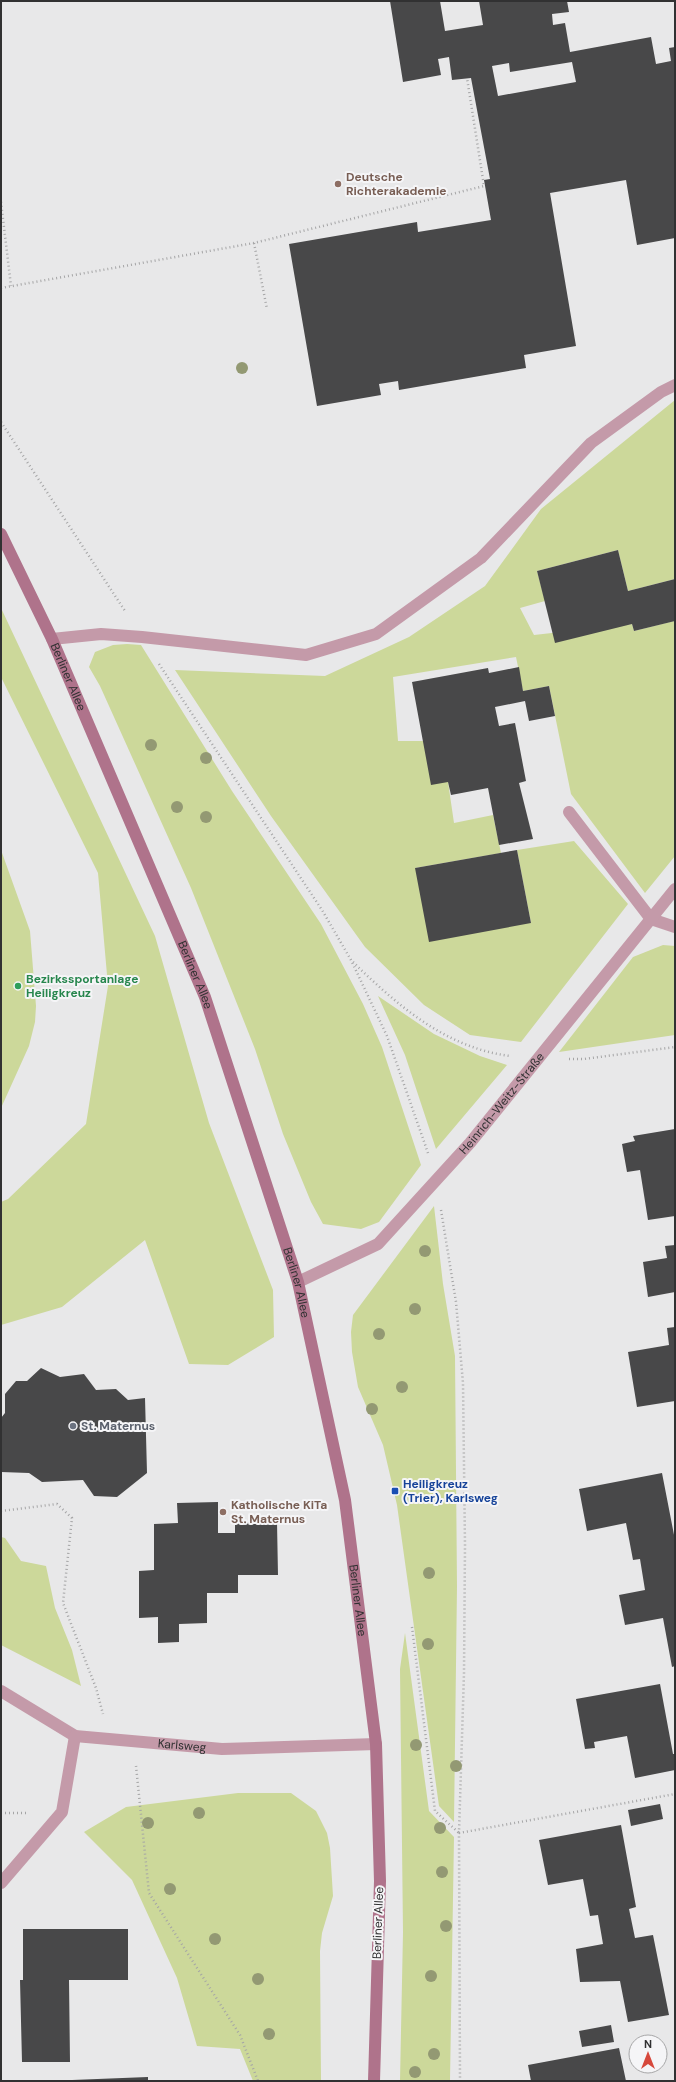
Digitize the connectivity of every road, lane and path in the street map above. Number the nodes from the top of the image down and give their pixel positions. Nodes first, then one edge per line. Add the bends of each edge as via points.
1 (468, 78) dead end
2 (1, 202) edge
3 (254, 244) junction
4 (10, 286) junction
5 (1, 288) edge
6 (267, 309) dead end
7 (675, 385) edge
8 (1, 422) edge
9 (1, 534) edge
10 (142, 637) junction
11 (52, 639) junction
12 (569, 812) dead end
13 (675, 889) edge
14 (651, 919) junction
15 (675, 927) edge
16 (351, 960) junction
17 (675, 1047) edge
18 (538, 1059) junction
19 (437, 1179) junction
20 (298, 1282) junction
21 (1, 1511) edge
22 (412, 1627) dead end
23 (1, 1691) edge
24 (75, 1736) junction
25 (109, 1739) junction
26 (133, 1742) junction
27 (376, 1744) junction
28 (675, 1794) edge
29 (459, 1834) junction
30 (1, 1883) edge
31 (258, 2081) edge
32 (374, 2081) edge
33 (460, 2081) edge

1 - 3 path via 484,186
2 - 4 path
3 - 4 path
3 - 6 path
4 - 5 path
7 - 10 street via 661,392 591,443 481,558 376,634 306,655
8 - 10 path
9 - 11 street, Berliner Allee
10 - 11 street via 101,634
10 - 16 path via 322,910
11 - 20 street, Berliner Allee via 205,997
12 - 14 street
13 - 14 street, Heinrich-Weitz-Straße
14 - 15 street
14 - 18 street, Heinrich-Weitz-Straße
16 - 18 path via 391,999 422,1022 465,1044 502,1055
16 - 19 path via 387,1036
17 - 18 path via 584,1058
18 - 19 street, Heinrich-Weitz-Straße via 470,1143
19 - 20 street, Heinrich-Weitz-Straße via 378,1244
19 - 29 path via 456,1302 463,1383 464,1673
20 - 27 street, Berliner Allee via 345,1500
21 - 25 path via 57,1504 72,1518 63,1603 96,1688
22 - 29 path via 435,1811
23 - 24 street, Karlsweg
24 - 25 street, Karlsweg
24 - 30 street via 62,1812
25 - 26 street, Karlsweg
26 - 27 street, Karlsweg via 222,1749
26 - 31 path via 149,1893 240,2035
27 - 32 street, Berliner Allee via 380,1881
28 - 29 path
29 - 33 path

